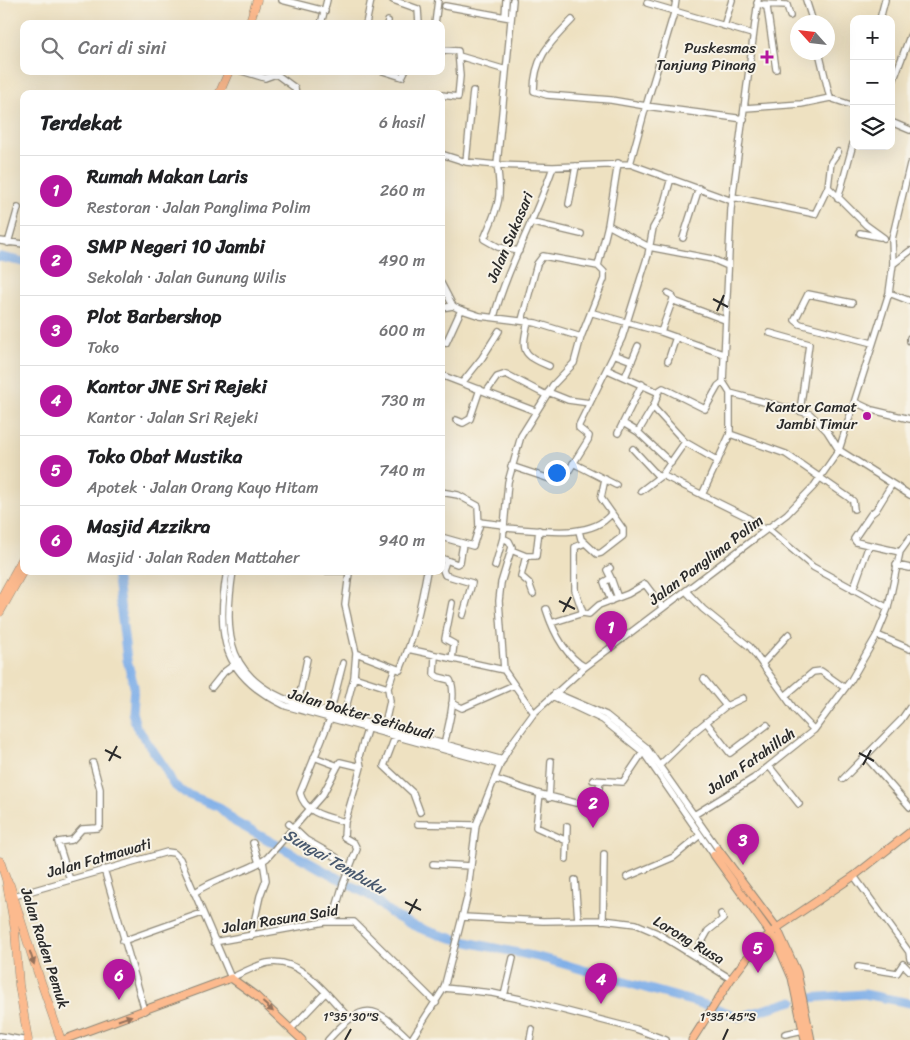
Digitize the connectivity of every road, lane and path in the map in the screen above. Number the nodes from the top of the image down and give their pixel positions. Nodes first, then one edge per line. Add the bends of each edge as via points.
1 (257, 0) edge
2 (282, 0) edge
3 (327, 0) edge
4 (371, 0) edge
5 (394, 0) edge
6 (438, 0) edge
7 (506, 0) edge
8 (513, 0) edge
9 (676, 0) edge
10 (732, 0) edge
11 (806, 0) edge
12 (885, 0) edge
13 (757, 2) edge
14 (646, 3) dead end
15 (764, 4) junction
16 (445, 6) dead end
17 (325, 11) junction
18 (674, 13) junction
19 (811, 15) edge
20 (881, 15) edge
21 (790, 16) dead end
22 (508, 18) junction
23 (250, 20) edge
24 (322, 20) edge
25 (367, 20) edge
26 (419, 20) edge
27 (436, 20) edge
28 (572, 20) dead end
29 (724, 26) junction
30 (752, 34) junction
31 (910, 36) edge
32 (445, 50) edge
33 (459, 56) junction
34 (821, 60) edge
35 (776, 69) dead end
36 (506, 70) junction
37 (227, 75) edge
38 (255, 75) edge
39 (273, 75) edge
40 (277, 75) edge
41 (895, 77) edge
42 (221, 90) edge
43 (295, 90) edge
44 (473, 91) dead end
45 (445, 96) edge
46 (830, 98) junction
47 (851, 105) edge
48 (646, 106) junction
49 (745, 108) junction
50 (744, 119) junction
51 (895, 124) edge
52 (910, 130) edge
53 (852, 150) edge
54 (838, 152) dead end
55 (445, 155) edge
56 (466, 162) junction
57 (618, 163) junction
58 (630, 164) junction
59 (910, 164) edge
60 (497, 165) junction
61 (576, 166) junction
62 (553, 167) junction
63 (671, 178) junction
64 (828, 187) junction
65 (699, 188) junction
66 (732, 199) junction
67 (838, 199) junction
68 (569, 204) dead end
69 (18, 208) dead end
70 (530, 222) junction
71 (608, 225) junction
72 (860, 233) dead end
73 (581, 234) dead end
74 (683, 238) dead end
75 (884, 238) junction
76 (892, 239) junction
77 (0, 241) edge
78 (8, 243) junction
79 (20, 244) edge
80 (649, 246) junction
81 (519, 251) junction
82 (910, 251) edge
83 (893, 264) junction
84 (598, 266) junction
85 (728, 266) junction
86 (445, 291) edge
87 (668, 293) dead end
88 (889, 293) junction
89 (673, 300) junction
90 (910, 302) edge
91 (852, 303) dead end
92 (453, 306) junction
93 (445, 307) edge
94 (461, 310) junction
95 (592, 312) junction
96 (494, 317) junction
97 (522, 320) junction
98 (725, 320) junction
99 (528, 321) junction
100 (627, 322) junction
101 (499, 331) dead end
102 (661, 332) junction
103 (770, 333) dead end
104 (581, 337) junction
105 (676, 337) junction
106 (910, 338) edge
107 (910, 342) edge
108 (446, 343) dead end
109 (872, 343) junction
110 (638, 346) dead end
111 (723, 354) junction
112 (616, 355) junction
113 (632, 361) junction
114 (668, 361) dead end
115 (549, 366) dead end
116 (608, 370) junction
117 (445, 377) edge
118 (625, 377) junction
119 (723, 382) junction
120 (462, 383) junction
121 (642, 384) junction
122 (484, 390) junction
123 (657, 392) junction
124 (547, 393) junction
125 (730, 393) junction
126 (855, 402) junction
127 (590, 403) junction
128 (652, 406) junction
129 (800, 410) junction
130 (535, 411) junction
131 (910, 419) edge
132 (456, 420) dead end
133 (623, 422) junction
134 (638, 432) junction
135 (618, 433) dead end
136 (730, 434) junction
137 (685, 442) junction
138 (633, 449) dead end
139 (839, 450) junction
140 (718, 460) junction
141 (573, 463) junction
142 (671, 463) junction
143 (511, 466) junction
144 (661, 476) junction
145 (820, 476) junction
146 (605, 479) junction
147 (892, 484) junction
148 (616, 485) dead end
149 (641, 491) dead end
150 (445, 493) edge
151 (702, 495) junction
152 (910, 496) edge
153 (854, 509) dead end
154 (611, 514) junction
155 (479, 522) junction
156 (504, 526) junction
157 (766, 529) junction
158 (539, 530) junction
159 (579, 531) junction
160 (445, 538) edge
161 (502, 538) junction
162 (910, 538) edge
163 (463, 544) junction
164 (585, 544) junction
165 (869, 545) junction
166 (511, 550) junction
167 (900, 552) junction
168 (526, 556) junction
169 (445, 560) edge
170 (20, 565) edge
171 (896, 565) junction
172 (495, 566) dead end
173 (610, 568) dead end
174 (910, 568) edge
175 (20, 574) edge
176 (226, 575) edge
177 (232, 575) edge
178 (350, 575) edge
179 (427, 575) edge
180 (445, 575) edge
181 (611, 578) junction
182 (10, 588) junction
183 (853, 590) junction
184 (686, 591) junction
185 (533, 594) dead end
186 (618, 598) junction
187 (0, 600) edge
188 (611, 601) junction
189 (452, 603) dead end
190 (663, 608) junction
191 (888, 608) junction
192 (546, 609) dead end
193 (0, 612) edge
194 (582, 612) junction
195 (463, 615) dead end
196 (551, 623) junction
197 (789, 634) dead end
198 (877, 635) junction
199 (408, 649) junction
200 (910, 649) edge
201 (356, 653) junction
202 (435, 656) junction
203 (307, 659) dead end
204 (452, 659) junction
205 (239, 662) junction
206 (343, 663) dead end
207 (762, 664) junction
208 (233, 665) junction
209 (585, 667) junction
210 (395, 668) junction
211 (504, 670) junction
212 (354, 677) junction
213 (704, 679) dead end
214 (514, 685) junction
215 (212, 687) dead end
216 (388, 688) junction
217 (845, 688) junction
218 (554, 694) junction
219 (785, 696) junction
220 (743, 698) dead end
221 (452, 703) junction
222 (726, 706) junction
223 (297, 707) junction
224 (910, 707) edge
225 (594, 712) junction
226 (534, 714) junction
227 (330, 716) junction
228 (343, 720) junction
229 (706, 722) junction
230 (767, 725) dead end
231 (384, 728) junction
232 (367, 730) junction
233 (814, 730) junction
234 (628, 731) junction
235 (395, 737) junction
236 (624, 737) junction
237 (443, 748) junction
238 (642, 752) junction
239 (314, 757) junction
240 (866, 757) junction
241 (551, 761) dead end
242 (501, 762) junction
243 (93, 763) dead end
244 (338, 766) junction
245 (660, 766) junction
246 (769, 766) junction
247 (361, 768) junction
248 (495, 779) junction
249 (843, 779) dead end
250 (593, 780) dead end
251 (600, 781) junction
252 (540, 794) junction
253 (549, 798) junction
254 (576, 803) dead end
255 (799, 804) dead end
256 (910, 807) edge
257 (310, 810) junction
258 (596, 810) dead end
259 (420, 812) dead end
260 (694, 815) junction
261 (345, 822) junction
262 (418, 824) dead end
263 (476, 825) junction
264 (291, 826) junction
265 (567, 826) dead end
266 (910, 832) edge
267 (700, 835) junction
268 (567, 841) junction
269 (253, 843) dead end
270 (716, 852) junction
271 (604, 854) dead end
272 (336, 857) dead end
273 (566, 859) dead end
274 (0, 861) edge
275 (261, 862) junction
276 (432, 864) dead end
277 (471, 866) junction
278 (104, 869) junction
279 (854, 876) junction
280 (627, 877) dead end
281 (6, 879) junction
282 (70, 880) junction
283 (575, 880) dead end
284 (194, 893) junction
285 (14, 896) junction
286 (202, 913) junction
287 (721, 914) dead end
288 (463, 917) junction
289 (578, 920) junction
290 (603, 920) junction
291 (332, 922) junction
292 (24, 929) junction
293 (15, 930) junction
294 (774, 931) junction
295 (251, 936) junction
296 (123, 941) junction
297 (214, 942) junction
298 (694, 956) junction
299 (513, 958) dead end
300 (910, 959) edge
301 (858, 967) dead end
302 (910, 971) edge
303 (231, 978) junction
304 (731, 979) junction
305 (444, 988) junction
306 (325, 993) junction
307 (504, 996) junction
308 (436, 1003) junction
309 (145, 1011) junction
310 (349, 1018) junction
311 (291, 1029) junction
312 (532, 1029) dead end
313 (803, 1030) junction
314 (785, 1034) dead end
315 (0, 1036) edge
316 (408, 1039) edge
317 (22, 1040) edge
318 (28, 1040) edge
319 (62, 1040) edge
320 (302, 1040) edge
321 (328, 1040) edge
322 (530, 1040) edge
323 (666, 1040) edge
324 (692, 1040) edge
325 (805, 1040) edge
326 (811, 1040) edge

1 - 23 highway
2 - 17 street
3 - 17 street
4 - 25 street
5 - 26 street via 418,9
6 - 27 street
7 - 22 street
8 - 22 street
9 - 18 street
10 - 29 street
11 - 19 street
12 - 20 street
13 - 15 street
13 - 30 street
14 - 18 street
15 - 21 street via 786,5
15 - 35 street
16 - 22 street
17 - 24 street
18 - 29 street
18 - 48 street
22 - 36 street
28 - 48 street via 545,49 534,91
29 - 30 street
30 - 49 street
31 - 41 street
32 - 33 street via 457,50
33 - 36 street
33 - 45 street via 458,96
34 - 46 street
36 - 60 street
37 - 42 highway
38 - 39 street via 265,78
40 - 43 street
44 - 56 street
46 - 47 street
46 - 49 street via 801,104
48 - 50 street
48 - 58 street
49 - 50 street
50 - 66 street
51 - 52 street
53 - 67 street
54 - 64 street via 832,162
55 - 56 street
56 - 60 street
57 - 58 street
57 - 61 street
57 - 71 street
58 - 63 street
59 - 76 street, Jalan Panglima Polim
60 - 62 street
60 - 81 street via 500,192 496,214 484,239 498,247
61 - 62 street
61 - 68 street
62 - 70 street, Jalan Sukasari
63 - 65 street
63 - 80 street
64 - 66 street via 815,214
64 - 67 street
65 - 66 street
65 - 74 street
66 - 85 street
67 - 75 street
69 - 78 street
70 - 73 street
70 - 81 street, Jalan Sukasari
71 - 80 street
71 - 84 street
72 - 75 street
75 - 76 street
76 - 83 street, Jalan Panglima Polim
77 - 78 street
78 - 79 street
80 - 85 street via 712,259
80 - 100 street
81 - 96 street, Jalan Sukasari via 504,281
82 - 83 street
83 - 88 street, Jalan Panglima Polim
84 - 95 street via 605,275
84 - 97 street via 552,257 540,258
85 - 98 street
86 - 92 street
87 - 89 street
88 - 90 street
88 - 109 street, Jalan Panglima Polim
89 - 98 street
89 - 102 street
91 - 109 street via 808,294 795,320
92 - 93 street
92 - 94 street
94 - 96 street
94 - 108 street
95 - 100 street
95 - 104 street
96 - 97 street
97 - 99 street
98 - 111 street
99 - 104 street
99 - 115 street via 524,352
100 - 102 street
100 - 112 street
101 - 120 street
102 - 105 street
103 - 129 street via 809,344
104 - 124 street via 574,364
105 - 111 street
105 - 114 street
106 - 107 street
109 - 126 street, Jalan Panglima Polim
110 - 113 street
111 - 119 street
112 - 113 street
112 - 116 street
113 - 118 street
116 - 118 street
116 - 127 street
117 - 120 street
118 - 121 street
119 - 123 street via 705,409 663,388
119 - 125 street
120 - 122 street
121 - 123 street
121 - 133 street
122 - 124 street via 497,377 506,374
122 - 130 street
122 - 132 street via 470,419 463,423
123 - 128 street
124 - 127 street
124 - 130 street
125 - 129 street
125 - 136 street
126 - 131 street via 872,410
126 - 139 street, Jalan Panglima Polim
127 - 141 street via 579,424 579,428 589,436 588,440
128 - 134 street
128 - 137 street
129 - 139 street via 819,422
130 - 143 street via 521,436
133 - 134 street
133 - 135 street
134 - 142 street
136 - 140 street
136 - 145 street via 786,454
137 - 140 street
137 - 142 street
138 - 144 street
139 - 145 street, Jalan Panglima Polim
139 - 147 street
140 - 151 street
141 - 143 street via 559,482
141 - 146 street
142 - 144 street
143 - 156 street
144 - 149 street
144 - 151 street
145 - 153 street via 853,502
145 - 157 street, Jalan Panglima Polim via 795,506
146 - 148 street
146 - 154 street via 601,498
147 - 152 street
147 - 165 street via 854,539
150 - 155 street via 458,495 478,506
151 - 157 street
154 - 159 street via 604,522
154 - 164 street via 623,529 623,536 601,553 594,553
155 - 156 street
155 - 163 street via 473,546
156 - 158 street
156 - 161 street
157 - 183 street via 813,567
157 - 184 street, Jalan Panglima Polim
158 - 159 street
158 - 168 street via 536,556
159 - 164 street
160 - 163 street
161 - 166 street via 509,541
161 - 172 street
162 - 167 street, Jalan Fatahillah
163 - 169 street via 459,563
164 - 194 street via 575,547 575,590
165 - 167 street
165 - 183 street
166 - 168 street
166 - 211 street via 500,592
167 - 171 street, Jalan Fatahillah
168 - 185 street via 521,576 529,583
170 - 182 highway
171 - 174 street
171 - 191 street, Jalan Fatahillah
173 - 181 street via 607,570
175 - 182 highway
176 - 208 street, Jalan Dokter Setiabudi via 222,629
177 - 205 street, Jalan Dokter Setiabudi via 228,628
178 - 201 street via 345,605
179 - 199 street
180 - 195 street via 472,583
181 - 186 street
181 - 188 street via 604,582
182 - 187 highway
182 - 193 highway
183 - 191 street
184 - 190 street, Jalan Panglima Polim
184 - 207 street via 750,647
186 - 188 street
186 - 190 street via 645,584
188 - 194 street via 599,605 589,614
189 - 204 street via 445,639 454,644
190 - 209 street, Jalan Panglima Polim
191 - 198 street, Jalan Fatahillah
192 - 196 street
194 - 196 street
196 - 209 street via 565,649
197 - 207 street
198 - 200 street
198 - 217 street, Jalan Fatahillah
199 - 202 street
199 - 210 street via 400,670
201 - 210 street
201 - 212 street
202 - 204 street
202 - 221 street via 434,674 452,682
203 - 223 street
204 - 211 street
205 - 208 street
205 - 223 street, Jalan Dokter Setiabudi via 265,688
206 - 227 street
207 - 219 street
208 - 215 street
208 - 223 street, Jalan Dokter Setiabudi via 257,690 276,702
209 - 218 street, Jalan Panglima Polim
210 - 216 street
211 - 214 street
212 - 216 street
212 - 228 street
213 - 222 street
214 - 221 street via 462,708
214 - 226 street
216 - 231 street via 390,701
217 - 219 street via 821,671 813,672
217 - 233 street, Jalan Fatahillah
218 - 225 street
218 - 226 street, Jalan Panglima Polim
219 - 233 street
220 - 222 street
221 - 237 street
222 - 229 street
223 - 227 street, Jalan Dokter Setiabudi
224 - 240 street
225 - 234 street
225 - 236 street
226 - 242 street, Jalan Panglima Polim
227 - 228 street, Jalan Dokter Setiabudi
227 - 239 street
228 - 231 street
228 - 232 street, Jalan Dokter Setiabudi
229 - 230 street via 730,753
229 - 245 street
231 - 237 street
232 - 235 street, Jalan Dokter Setiabudi
232 - 247 street via 359,756
233 - 246 street, Jalan Fatahillah
234 - 236 street
234 - 245 street
235 - 237 street, Jalan Dokter Setiabudi
235 - 259 street via 384,766 413,793
236 - 238 street
237 - 242 street, Jalan Dokter Setiabudi
238 - 251 street via 623,782
238 - 267 street
239 - 244 street
239 - 257 street via 300,794
240 - 249 street
240 - 256 street
241 - 253 street
242 - 248 street, Jalan Panglima Polim
243 - 282 street via 100,789 100,826 82,829 72,840 58,842
244 - 247 street via 340,762
244 - 257 street
245 - 260 street
246 - 255 street
246 - 260 street, Jalan Fatahillah
247 - 261 street
248 - 252 street
248 - 263 street, Jalan Panglima Polim
250 - 251 street
251 - 258 street
252 - 253 street
252 - 268 street via 536,828
253 - 254 street
257 - 261 street
257 - 264 street
260 - 270 street
261 - 291 street via 344,837 357,849
262 - 263 street
263 - 277 street, Jalan Panglima Polim
264 - 272 street via 306,840
264 - 275 street via 280,845
265 - 268 street
266 - 279 main road
267 - 270 street
267 - 280 street via 674,856
268 - 273 street
269 - 275 street
270 - 294 main road
271 - 290 street
274 - 281 highway
275 - 284 street via 214,880
275 - 295 street via 266,880
276 - 277 street
277 - 288 street, Jalan Panglima Polim
278 - 282 street, Jalan Fatmawati
278 - 284 street, Jalan Fatmawati via 167,852 174,853 180,859
278 - 296 street
279 - 294 main road
279 - 300 street via 909,952
281 - 285 highway, Jalan Raden Pemuk
281 - 293 highway, Jalan Raden Pemuk
282 - 285 street, Jalan Fatmawati
283 - 289 street
284 - 286 street, Jalan Fatmawati
285 - 292 highway, Jalan Raden Pemuk
286 - 296 street
286 - 297 street, Jalan Fatmawati
287 - 298 street via 723,919 708,931
288 - 289 street, Lorong Rusa
288 - 305 street, Jalan Panglima Polim
289 - 290 street, Lorong Rusa
290 - 298 street, Lorong Rusa via 647,928
291 - 295 street, Jalan Rasuna Said
291 - 308 street, Jalan Rasuna Said via 354,922
292 - 293 highway
292 -> 319 highway, Jalan Raden Pemuk
293 - 318 highway, Jalan Raden Pemuk
294 - 304 main road via 757,945
294 - 313 main road via 792,978
294 - 326 main road via 797,972
295 - 297 street, Jalan Rasuna Said
296 - 309 street
297 - 303 street, Jalan Fatmawati
298 - 304 street, Lorong Rusa
299 - 307 street
301 - 302 street via 897,973 903,964
303 - 306 street via 268,963 280,963 298,968
303 - 309 main road
303 -> 311 main road
304 - 324 main road
305 - 307 street
305 - 308 street, Jalan Panglima Polim
306 - 310 street
306 - 311 street
307 - 323 street via 636,1029
308 - 316 street, Jalan Panglima Polim
319 -> 309 main road
310 - 316 street via 369,1011 377,1012 396,1025
310 - 321 street
311 - 320 main road
312 - 322 street
313 - 314 street
313 - 325 main road
315 - 317 street

